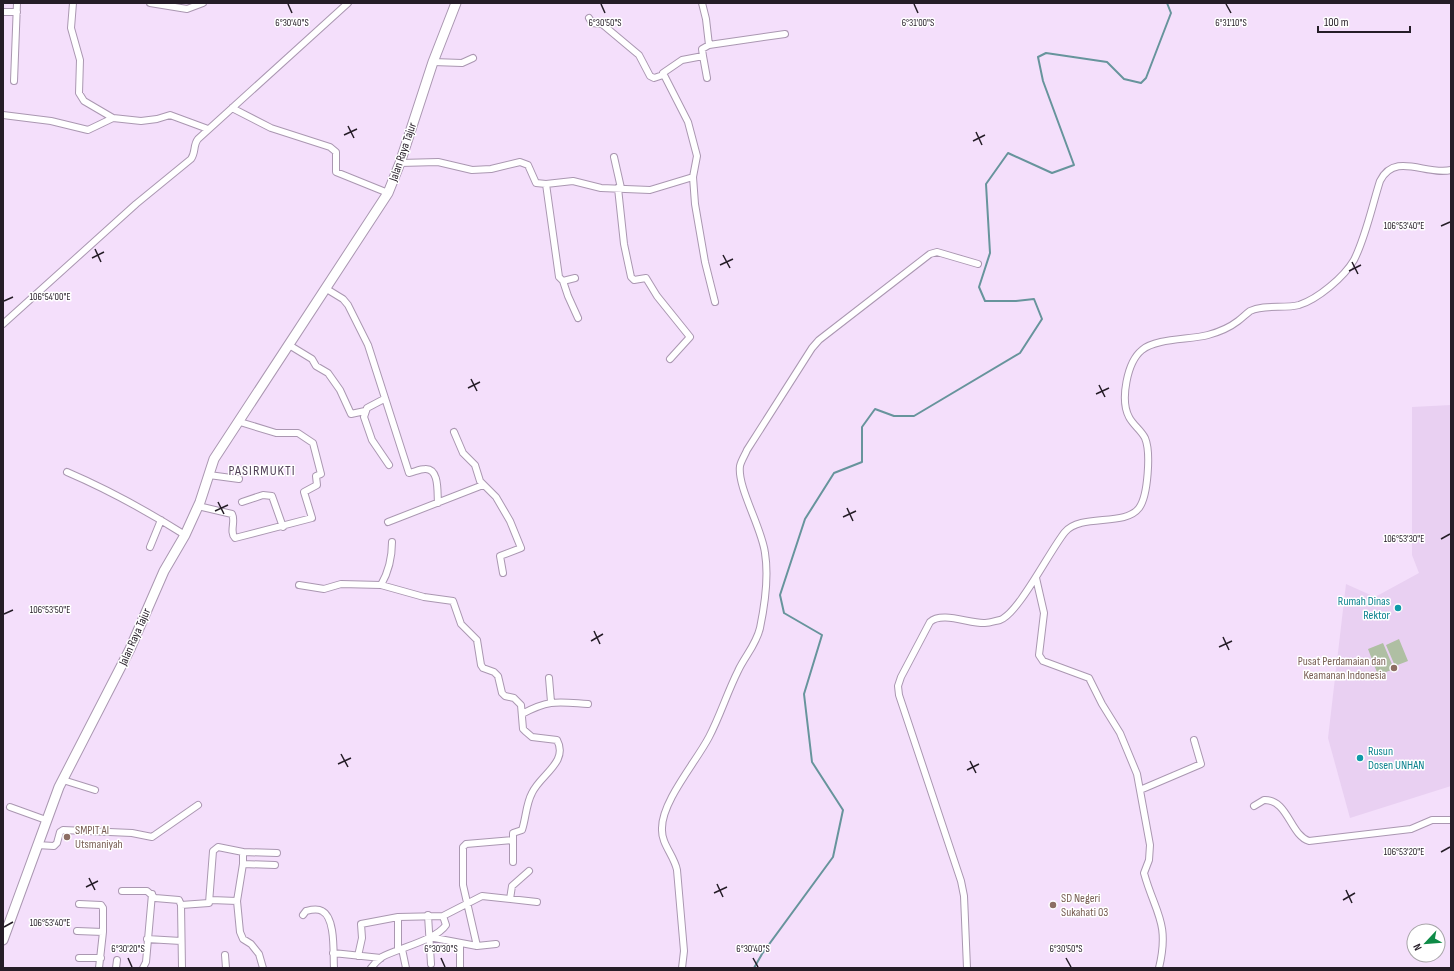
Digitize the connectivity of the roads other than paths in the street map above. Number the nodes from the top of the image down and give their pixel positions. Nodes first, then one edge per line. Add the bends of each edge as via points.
1 (18, 3) edge
2 (73, 3) edge
3 (150, 3) edge
4 (202, 3) edge
5 (348, 3) edge
6 (456, 3) edge
7 (702, 3) edge
8 (3, 12) edge
9 (17, 12) junction
10 (589, 18) dead end
11 (785, 34) dead end
12 (708, 45) junction
13 (703, 56) junction
14 (473, 58) dead end
15 (433, 62) junction
16 (663, 75) junction
17 (707, 78) dead end
18 (14, 81) dead end
19 (232, 108) junction
20 (3, 115) edge
21 (113, 118) junction
22 (208, 129) junction
23 (614, 157) dead end
24 (400, 163) junction
25 (1451, 170) edge
26 (693, 177) junction
27 (546, 184) junction
28 (620, 188) junction
29 (388, 193) junction
30 (978, 264) dead end
31 (575, 278) dead end
32 (563, 281) junction
33 (325, 288) junction
34 (714, 302) dead end
35 (578, 318) dead end
36 (3, 324) edge
37 (289, 345) junction
38 (670, 359) dead end
39 (384, 399) junction
40 (365, 411) junction
41 (240, 422) junction
42 (454, 432) dead end
43 (389, 465) dead end
44 (67, 472) dead end
45 (209, 476) junction
46 (239, 479) dead end
47 (483, 485) junction
48 (242, 502) dead end
49 (438, 503) junction
50 (198, 506) junction
51 (161, 520) junction
52 (388, 522) dead end
53 (283, 527) junction
54 (186, 535) junction
55 (392, 542) dead end
56 (150, 547) dead end
57 (503, 572) dead end
58 (1036, 578) junction
59 (381, 585) junction
60 (300, 586) dead end
61 (550, 678) dead end
62 (551, 702) junction
63 (588, 704) dead end
64 (522, 714) junction
65 (1194, 740) dead end
66 (63, 780) junction
67 (95, 790) dead end
68 (1140, 790) junction
69 (198, 805) dead end
70 (1254, 806) dead end
71 (10, 807) dead end
72 (46, 820) junction
73 (1451, 820) edge
74 (513, 840) junction
75 (37, 845) junction
76 (243, 852) junction
77 (261, 852) junction
78 (277, 853) dead end
79 (513, 862) dead end
80 (243, 864) junction
81 (260, 864) junction
82 (275, 865) dead end
83 (529, 871) dead end
84 (122, 891) dead end
85 (152, 894) junction
86 (510, 899) junction
87 (211, 900) junction
88 (237, 901) junction
89 (537, 902) dead end
90 (79, 904) dead end
91 (181, 905) junction
92 (467, 905) junction
93 (303, 914) dead end
94 (428, 915) junction
95 (443, 916) junction
96 (398, 917) junction
97 (77, 931) dead end
98 (103, 932) junction
99 (429, 937) junction
100 (3, 940) edge
101 (147, 940) junction
102 (181, 941) junction
103 (460, 943) junction
104 (496, 944) dead end
105 (477, 946) junction
106 (400, 949) junction
107 (334, 953) junction
108 (225, 955) dead end
109 (358, 956) junction
110 (79, 958) dead end
111 (101, 958) junction
112 (381, 958) junction
113 (117, 960) dead end
114 (431, 964) dead end
115 (99, 968) edge
116 (116, 968) edge
117 (143, 968) edge
118 (182, 968) edge
119 (226, 968) edge
120 (263, 968) edge
121 (334, 968) edge
122 (371, 968) edge
123 (406, 968) edge
124 (460, 968) edge
125 (682, 968) edge
126 (967, 968) edge
127 (1159, 968) edge

1 - 9 street
2 - 21 street via 71,28 80,60 79,93 84,101
3 - 4 street via 187,9
5 - 19 street
6 - 15 main road, Jalan Raya Tajur
7 - 12 street
8 - 9 street
9 - 18 street
10 - 16 street via 592,23 602,24 639,55 650,76 654,78
11 - 12 street
12 - 13 street via 702,49
13 - 16 street via 682,60 665,70
13 - 17 street
14 - 15 street via 462,63
15 - 24 main road, Jalan Raya Tajur
16 - 26 street via 688,122 697,156
19 - 22 street
19 - 29 street via 271,128 330,147 336,152 336,172
20 - 21 street via 51,121 83,130 96,127
21 - 22 street via 141,121 170,115
22 - 36 street via 196,141 191,159 136,204
23 - 28 street
24 - 27 street via 438,162 472,170 520,162 528,164 536,183
24 - 29 main road, Jalan Raya Tajur
25 - 58 street via 1435,171 1395,166 1384,172 1353,262 1328,288 1313,299 1298,305 1250,311 1227,329 1206,336 1142,349 1129,368 1126,400 1128,416 1144,436 1148,448 1145,492 1140,507 1126,516 1078,525 1066,531
26 - 28 street via 656,189
26 - 34 street via 695,204
27 - 28 street via 573,181
27 - 32 street via 556,260 559,277
28 - 38 street via 624,244 632,278 647,279 690,338
29 - 33 main road, Jalan Raya Tajur
30 - 125 street via 937,252 930,254 819,340 747,450 740,466 740,480 757,522 765,552 767,574 760,630 755,645 738,672 709,737 664,813 663,840 674,860 676,870 684,951
31 - 32 street
32 - 35 street
33 - 37 main road, Jalan Raya Tajur
33 - 39 street via 343,299 351,311 369,349
37 - 40 street via 312,359 316,366 328,373 352,414
37 - 41 main road, Jalan Raya Tajur
39 - 40 street
39 - 49 street via 409,473 428,469 433,473 437,481
40 - 43 street via 368,432
41 - 45 main road, Jalan Raya Tajur via 214,459
41 - 53 street via 276,432 298,432 313,443 321,474 316,476 317,485 304,492 312,518
42 - 47 street via 463,453 475,465
44 - 51 street via 101,486
45 - 46 street
45 - 50 main road, Jalan Raya Tajur
47 - 49 street
47 - 57 street via 496,497 510,521 521,548 500,556
48 - 53 street via 263,495 272,496
49 - 52 street
50 - 53 street via 232,514 232,533 235,538
50 - 54 main road, Jalan Raya Tajur
51 - 54 street
51 - 56 street
54 - 66 main road, Jalan Raya Tajur via 164,571 130,649
55 - 59 street via 390,568
58 - 68 street via 1044,613 1039,655 1043,661 1089,678 1120,733 1135,769
58 - 126 street via 1008,616 1001,619 985,623 945,618 933,620 898,686 962,881
59 - 60 street via 341,584 324,589
59 - 64 street via 424,597 453,601 461,624 477,640 481,665 496,674 502,693 518,700
61 - 62 street
62 - 63 street
62 - 64 street
64 - 74 street via 523,729 528,735 557,740 561,747 559,759 532,792 523,829 514,832
65 - 68 street via 1201,764
66 - 67 street
66 - 72 main road, Jalan Raya Tajur
68 - 127 street via 1150,845 1149,860 1144,873 1162,922 1164,941
69 - 75 street via 152,837 132,833 63,830 54,846
70 - 73 street via 1264,800 1272,802 1283,810 1300,835 1309,841 1411,829 1432,820
71 - 72 street
72 - 75 main road, Jalan Raya Tajur
74 - 79 street
74 - 92 street via 463,846 463,885
75 - 100 main road, Jalan Raya Tajur
76 - 77 street
76 - 80 street
76 - 87 street via 218,847 213,851
77 - 78 street
77 - 81 street
80 - 81 street
80 - 88 street
81 - 82 street
83 - 86 street via 512,886
84 - 85 street via 147,891
85 - 91 street via 155,898 176,898
85 - 101 street
86 - 89 street
86 - 92 street via 482,896
87 - 88 street
87 - 91 street via 205,904
88 - 120 street via 240,932 243,939 259,954
90 - 98 street via 101,905
91 - 102 street
92 - 95 street
92 - 105 street
93 - 107 street via 306,911 322,911 329,920
94 - 95 street
94 - 96 street
94 - 99 street
95 - 99 street via 446,925
96 - 106 street
96 - 109 street via 361,924 362,938
97 - 98 street
98 - 111 street
99 - 103 street
99 - 106 street
99 - 114 street
101 - 102 street
101 - 117 street via 146,962
102 - 118 street
103 - 105 street
103 - 124 street
104 - 105 street
106 - 112 street
106 - 123 street
107 - 109 street
107 - 121 street
108 - 119 street
109 - 112 street
110 - 111 street
111 - 115 street
112 - 122 street
113 - 116 street

